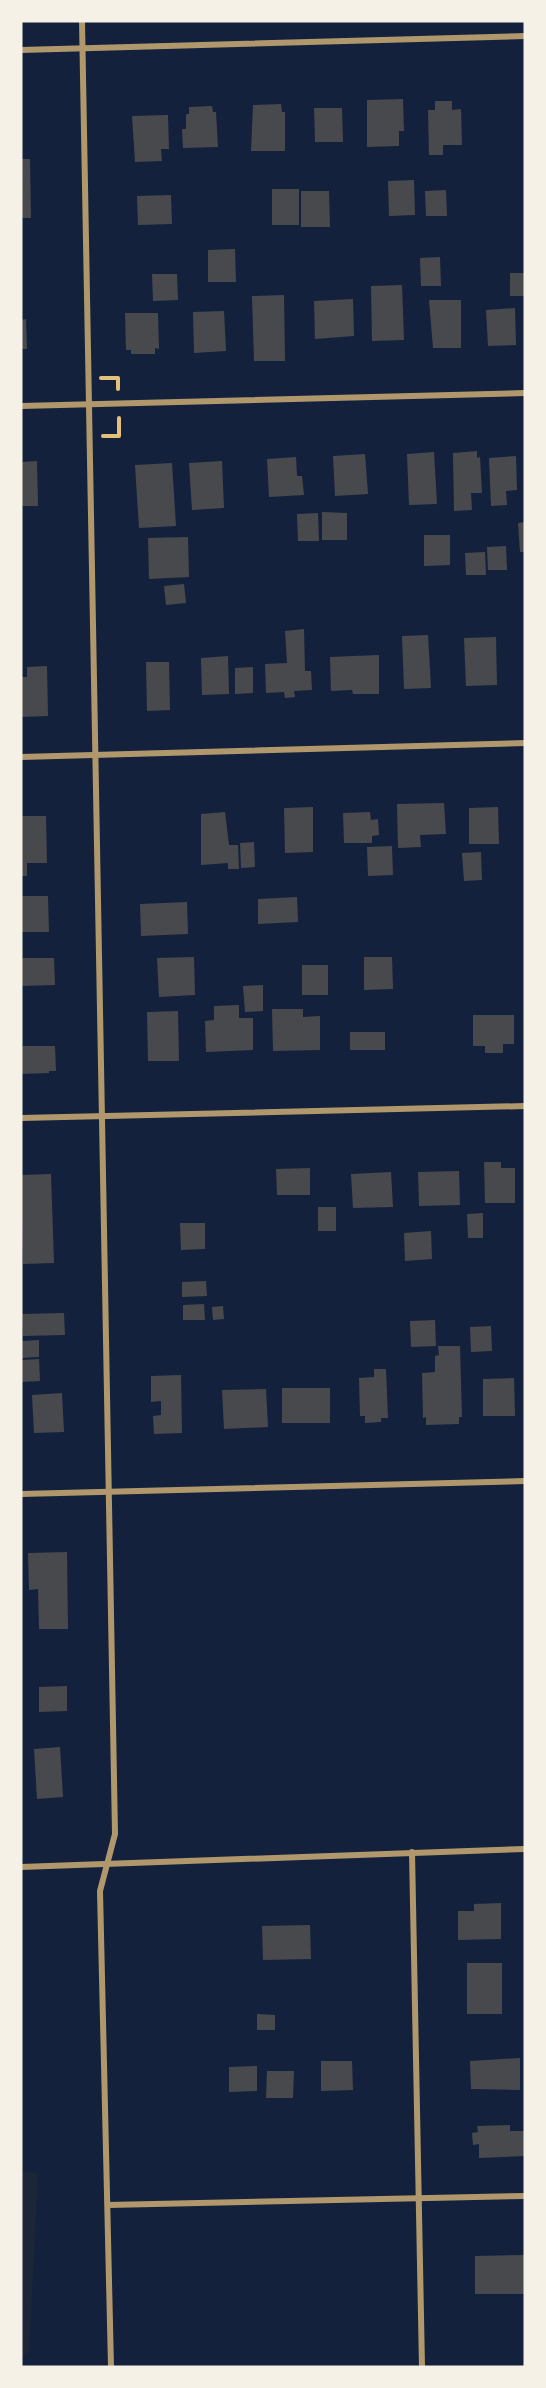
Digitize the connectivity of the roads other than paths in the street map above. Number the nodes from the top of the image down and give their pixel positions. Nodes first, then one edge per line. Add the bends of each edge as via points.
1 (82, 21) edge
2 (525, 36) edge
3 (83, 48) junction
4 (21, 50) edge
5 (525, 393) edge
6 (89, 404) junction
7 (21, 406) edge
8 (525, 743) edge
9 (95, 755) junction
10 (21, 757) edge
11 (525, 1106) edge
12 (102, 1116) junction
13 (21, 1118) edge
14 (525, 1481) edge
15 (109, 1492) junction
16 (21, 1494) edge
17 (525, 1849) edge
18 (412, 1852) junction
19 (105, 1865) junction
20 (21, 1867) edge
21 (525, 2196) edge
22 (419, 2199) junction
23 (108, 2205) junction
24 (111, 2367) edge
25 (422, 2367) edge

1 - 3 street
2 - 3 street
3 - 4 street
3 - 6 street
5 - 6 street
6 - 7 street
6 - 9 street
8 - 9 street
9 - 10 street
9 - 12 street
11 - 12 street
12 - 13 street
12 - 15 street
14 - 15 street
15 - 16 street
15 - 19 street via 115,1834
17 - 18 street
18 - 19 street
18 - 22 street
19 - 20 street
19 - 23 street via 100,1891
21 - 22 street
22 - 23 street
22 - 25 street
23 - 24 street

